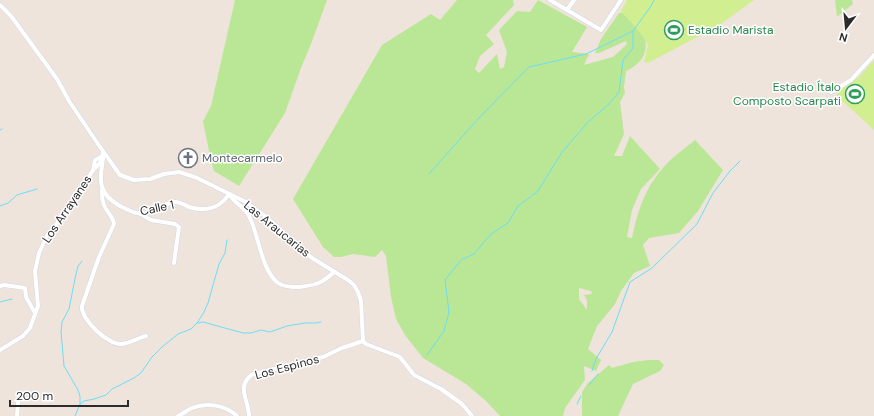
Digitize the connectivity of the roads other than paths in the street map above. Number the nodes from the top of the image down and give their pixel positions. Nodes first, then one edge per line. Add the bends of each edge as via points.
1 (550, 0) edge
2 (574, 0) edge
3 (621, 0) edge
4 (1, 6) edge
5 (567, 10) junction
6 (874, 55) edge
7 (831, 92) dead end
8 (104, 152) junction
9 (102, 190) junction
10 (229, 194) junction
11 (139, 214) junction
12 (174, 263) dead end
13 (334, 272) junction
14 (0, 286) edge
15 (36, 314) junction
16 (146, 336) dead end
17 (363, 341) junction
18 (0, 350) edge
19 (19, 394) dead end
20 (471, 415) edge
21 (17, 416) edge
22 (178, 416) edge
23 (237, 416) edge
24 (249, 416) edge

1 - 5 street
2 - 5 street
3 - 5 street via 601,30
4 - 8 street, Las Araucarias via 57,79
6 - 7 street via 851,80
8 - 9 street via 100,181
8 - 10 street, Las Araucarias via 117,171 125,177 134,180 150,179 179,172
8 - 15 street, Los Arrayanes via 100,163 47,236 39,253 35,271 38,297
9 - 11 street, Calle 1 via 112,202
9 - 16 street via 102,199 114,224 99,257 82,306 82,313 98,333 114,344
10 - 11 street, Calle 1 via 219,206 213,208 199,209 175,202
10 - 13 street, Las Araucarias via 246,202 265,216 312,258
10 - 13 street via 248,214 265,264 278,283 294,287 314,285
11 - 12 street via 179,227
13 - 17 street, Las Araucarias via 348,280 358,292 361,301
14 - 15 street via 25,288 26,297
15 - 18 street, Los Arrayanes via 23,336
17 - 20 street via 371,347 400,357 414,375 441,389 462,404
17 - 24 street, Los Espinos via 323,357 253,374 244,386
19 - 21 street
22 - 23 street via 197,407 214,405

